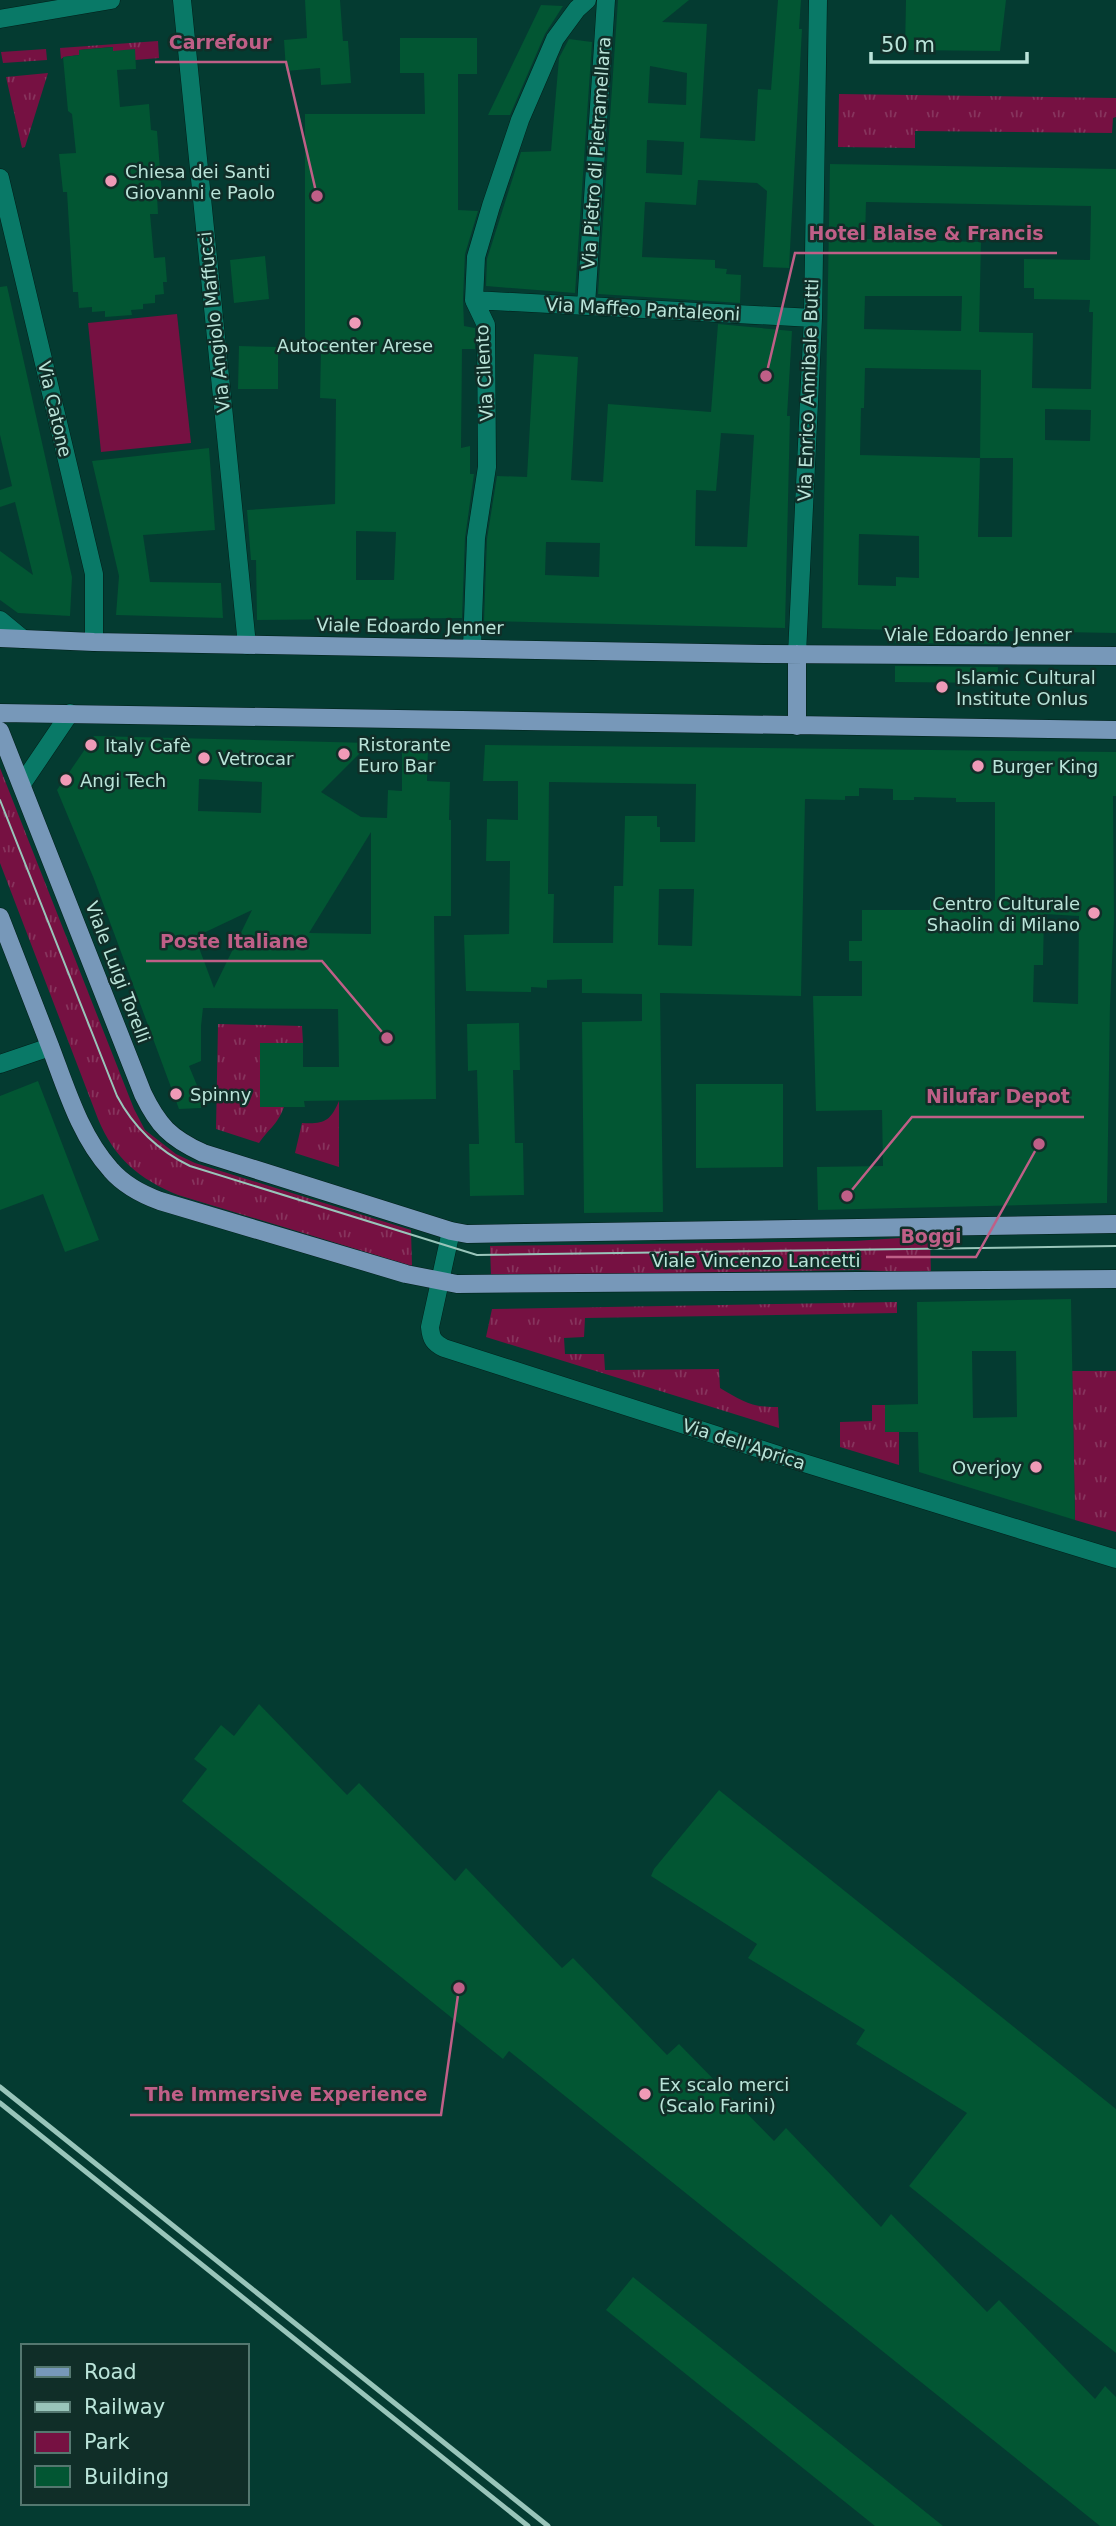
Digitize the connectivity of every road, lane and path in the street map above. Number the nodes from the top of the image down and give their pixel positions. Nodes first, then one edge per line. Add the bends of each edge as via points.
1 (111, 0) edge
2 (182, 0) edge
3 (587, 0) edge
4 (606, 0) edge
5 (818, 0) edge
6 (0, 19) edge
7 (0, 178) edge
8 (474, 300) junction
9 (586, 306) junction
10 (813, 318) junction
11 (0, 620) edge
12 (0, 638) edge
13 (23, 639) junction
14 (94, 642) junction
15 (247, 645) junction
16 (472, 647) junction
17 (797, 654) junction
18 (1116, 656) edge
19 (0, 713) edge
20 (70, 713) junction
21 (797, 726) junction
22 (1116, 730) edge
23 (0, 731) edge
24 (22, 785) junction
25 (0, 917) edge
26 (50, 1047) junction
27 (0, 1065) edge
28 (203, 1153) joint
29 (1116, 1224) edge
30 (451, 1231) junction
31 (1116, 1279) edge
32 (439, 1282) junction
33 (1116, 1559) edge

1 - 6 street
2 - 15 street, Via Angiolo Maffucci
3 - 8 street, Via Cilento via 555,39 520,120 476,257
4 - 9 street, Via Pietro di Pietramellara
5 - 10 street, Via Enrico Annibale Butti
7 - 14 street, Via Catone via 94,574
8 - 9 street, Via Maffeo Pantaleoni
8 - 16 street, Via Cilento via 486,325 487,467 476,538
9 - 10 street, Via Maffeo Pantaleoni
10 - 17 street, Via Enrico Annibale Butti
11 - 13 street
12 - 13 main road, Viale Edoardo Jenner
13 - 14 main road, Viale Edoardo Jenner
14 - 15 main road, Viale Edoardo Jenner
15 - 16 main road, Viale Edoardo Jenner
16 - 17 main road, Viale Edoardo Jenner
17 - 18 main road, Viale Edoardo Jenner
17 - 21 main road
19 - 20 main road
20 - 21 main road
20 - 24 street
21 - 22 main road
23 - 24 main road, Viale Luigi Torelli
24 - 28 main road, Viale Luigi Torelli via 154,1117 182,1143
25 - 26 main road
26 - 27 street
26 - 32 main road, Viale Vincenzo Lancetti via 94,1146 110,1170 135,1190
28 - 30 main road, Viale Vincenzo Lancetti
29 - 30 main road, Viale Vincenzo Lancetti
30 - 32 street
31 - 32 main road, Viale Vincenzo Lancetti
32 - 33 street, Via dell'Aprica via 430,1327 431,1338 444,1348

